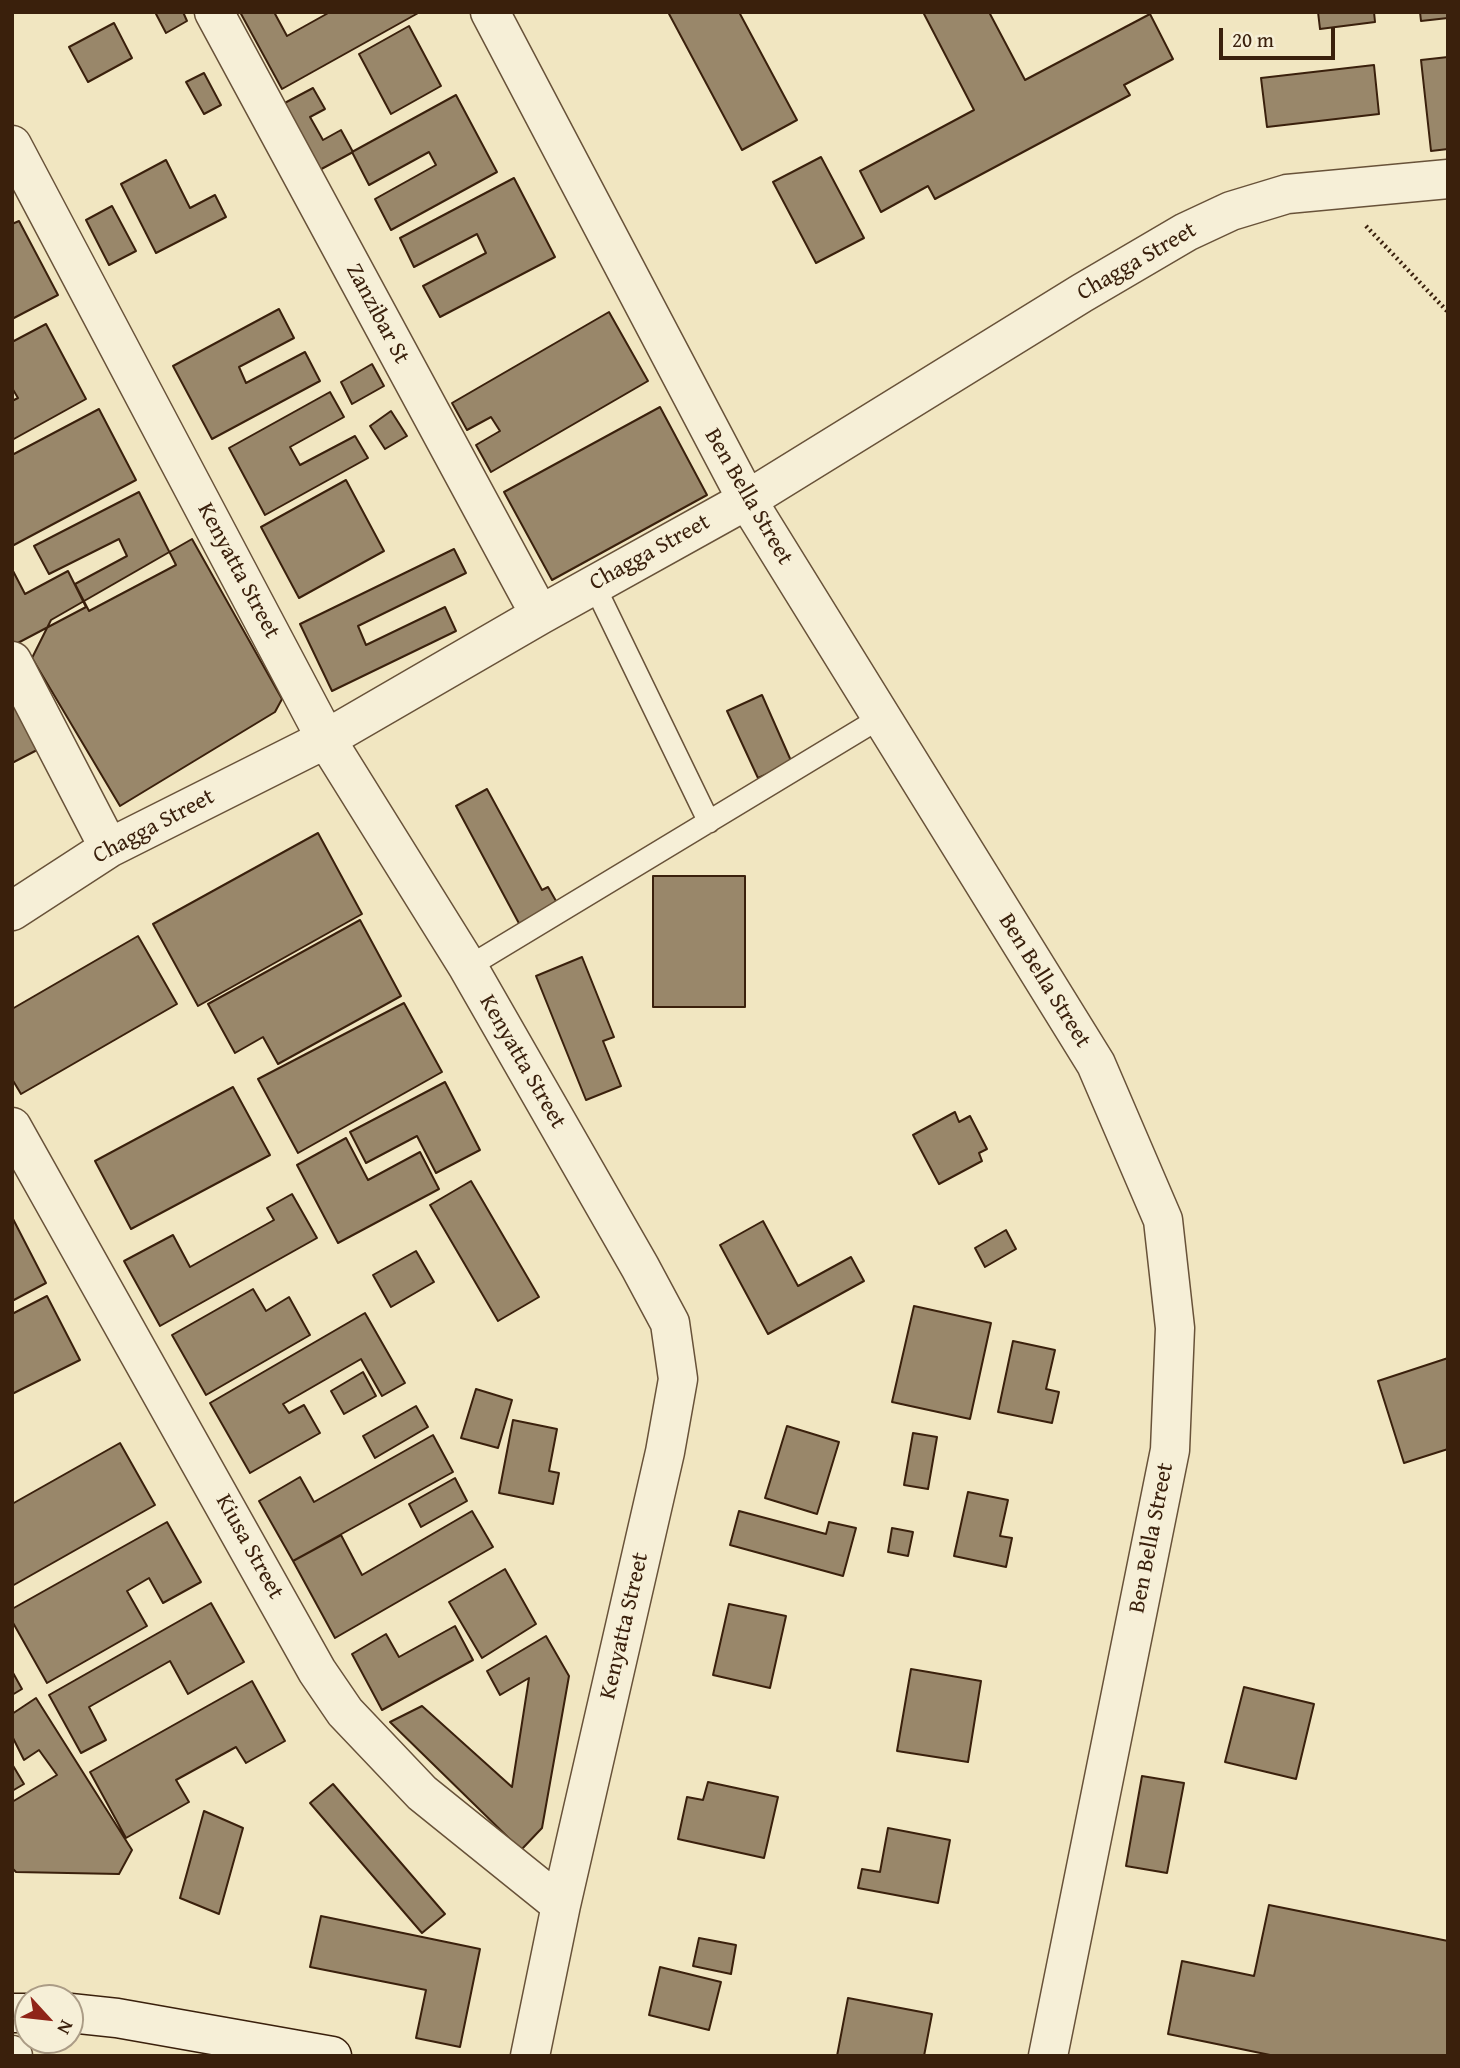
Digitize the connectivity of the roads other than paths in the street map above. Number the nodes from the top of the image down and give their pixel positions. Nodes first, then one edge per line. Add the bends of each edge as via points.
1 (215, 12) edge
2 (490, 12) edge
3 (12, 145) edge
4 (1448, 179) edge
5 (747, 499) junction
6 (593, 585) junction
7 (540, 615) junction
8 (12, 661) edge
9 (880, 718) junction
10 (326, 739) junction
11 (709, 822) junction
12 (109, 848) junction
13 (12, 911) edge
14 (468, 967) junction
15 (12, 1127) edge
16 (561, 1905) junction
17 (84, 2014) edge
18 (332, 2056) edge
19 (530, 2056) edge
20 (1048, 2056) edge

1 - 7 street, Zanzibar St
2 - 5 street, Ben Bella Street
3 - 10 street, Kenyatta Street
4 - 5 street, Chagga Street via 1287,194 1231,211 1082,293
5 - 6 street, Chagga Street
5 - 9 street, Ben Bella Street
6 - 7 street, Chagga Street
6 - 11 lane
7 - 10 street, Chagga Street
8 - 12 street
9 - 11 lane
9 - 20 street, Ben Bella Street via 1096,1064 1163,1220 1175,1328 1170,1450
10 - 12 street, Chagga Street
10 - 14 street, Kenyatta Street
11 - 14 lane
12 - 13 street, Chagga Street
14 - 16 street, Kenyatta Street via 670,1323 678,1379
15 - 16 street, Kiusa Street via 317,1671 345,1712 422,1793
16 - 19 street, Kenyatta Street
17 - 18 street

